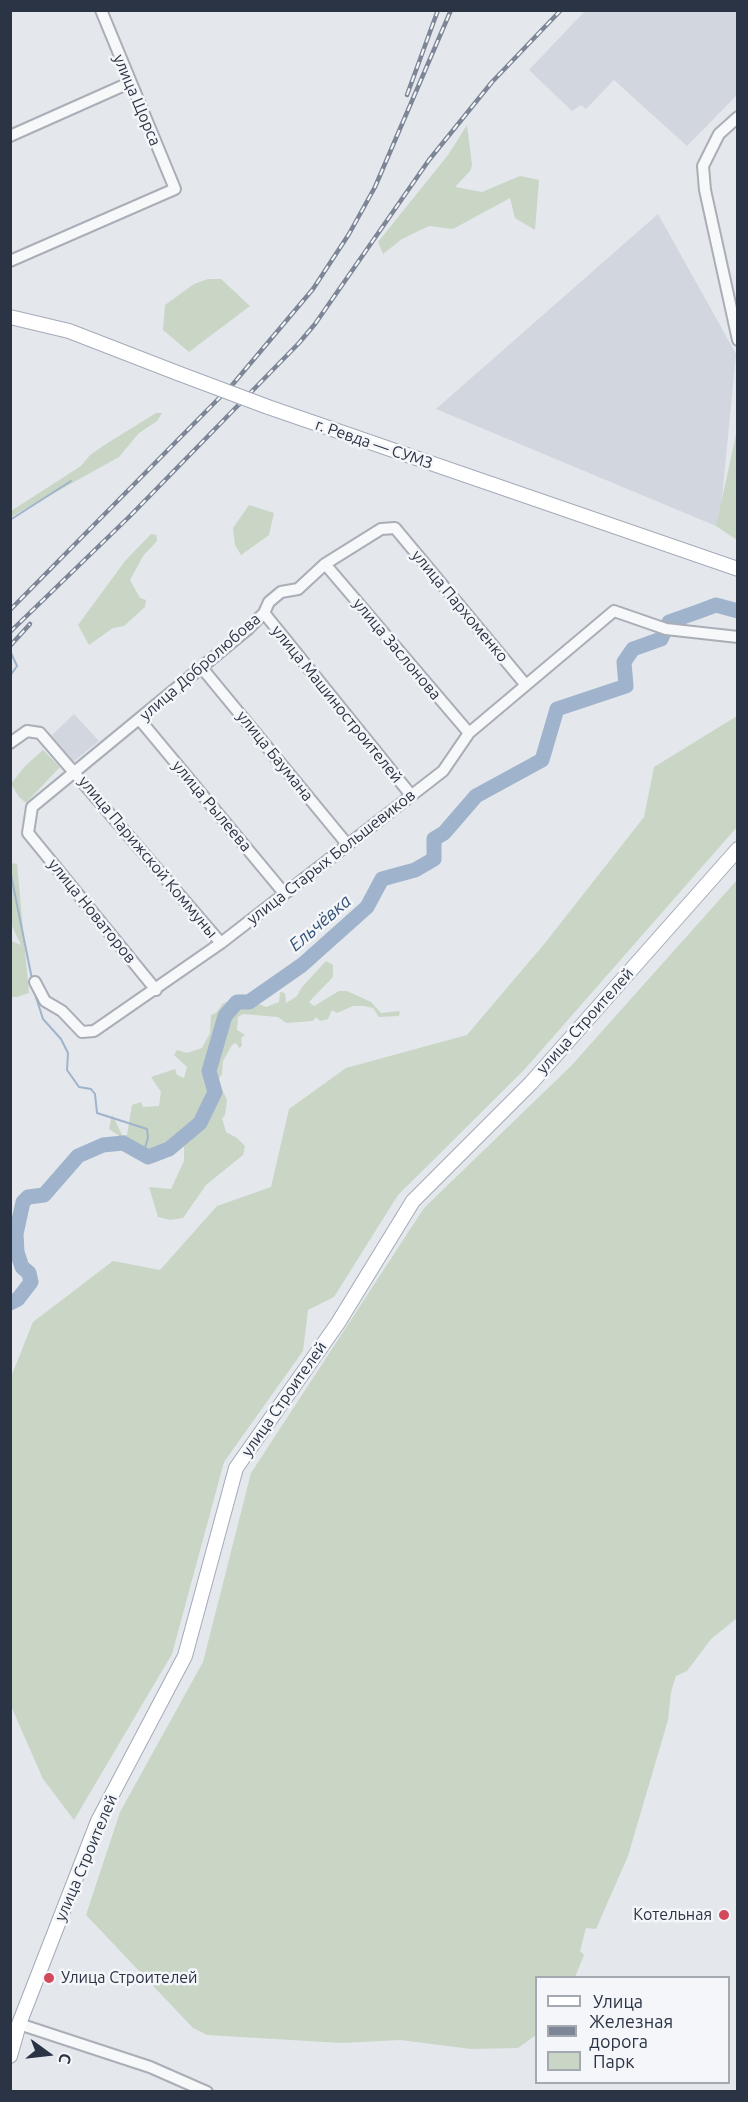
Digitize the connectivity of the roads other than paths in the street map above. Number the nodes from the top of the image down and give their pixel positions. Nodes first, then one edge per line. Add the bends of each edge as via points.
1 (101, 10) edge
2 (129, 83) junction
3 (738, 117) edge
4 (10, 136) edge
5 (10, 261) edge
6 (10, 317) edge
7 (738, 340) edge
8 (395, 528) joint
9 (325, 564) junction
10 (738, 569) edge
11 (264, 613) junction
12 (738, 637) edge
13 (202, 668) junction
14 (525, 684) junction
15 (140, 720) junction
16 (469, 733) junction
17 (10, 743) edge
18 (75, 771) junction
19 (411, 795) junction
20 (28, 833) joint
21 (347, 844) junction
22 (738, 849) edge
23 (284, 893) junction
24 (221, 943) junction
25 (35, 982) dead end
26 (156, 990) junction
27 (19, 2024) junction
28 (10, 2056) edge
29 (200, 2090) edge

1 - 2 street, улица Щорса
2 - 4 street
2 - 5 street, улица Щорса via 175,189
3 - 7 street via 719,134 703,166 707,202
6 - 10 main road, г. Ревда — СУМЗ, bridge via 69,331 268,406
8 - 9 street, улица Добролюбова via 381,529
8 - 14 street, улица Пархоменко
9 - 11 street, улица Добролюбова via 298,589 281,592 268,602
9 - 16 street, улица Заслонова
11 - 13 street, улица Добролюбова
11 - 19 street, улица Машиностроителей
12 - 14 street, улица Старых Большевиков via 666,629 614,611
13 - 15 street, улица Добролюбова
13 - 21 street, улица Баумана
14 - 16 street, улица Старых Большевиков
15 - 18 street, улица Добролюбова
15 - 23 street, улица Рылеева
16 - 19 street, улица Старых Большевиков via 443,771
17 - 18 street, улица Парижской Коммуны via 22,733 37,731
18 - 20 street, улица Добролюбова via 32,807
18 - 24 street, улица Парижской Коммуны
19 - 21 street, улица Старых Большевиков
20 - 26 street, улица Новаторов
21 - 23 street, улица Старых Большевиков
22 - 27 main road, улица Строителей via 531,1083 413,1201 338,1323 236,1468 185,1656 98,1821
23 - 24 street, улица Старых Большевиков
24 - 26 street, улица Старых Большевиков
25 - 26 street, улица Старых Большевиков via 45,1001 86,1033
27 - 28 main road, улица Строителей
27 - 29 street via 150,2067

